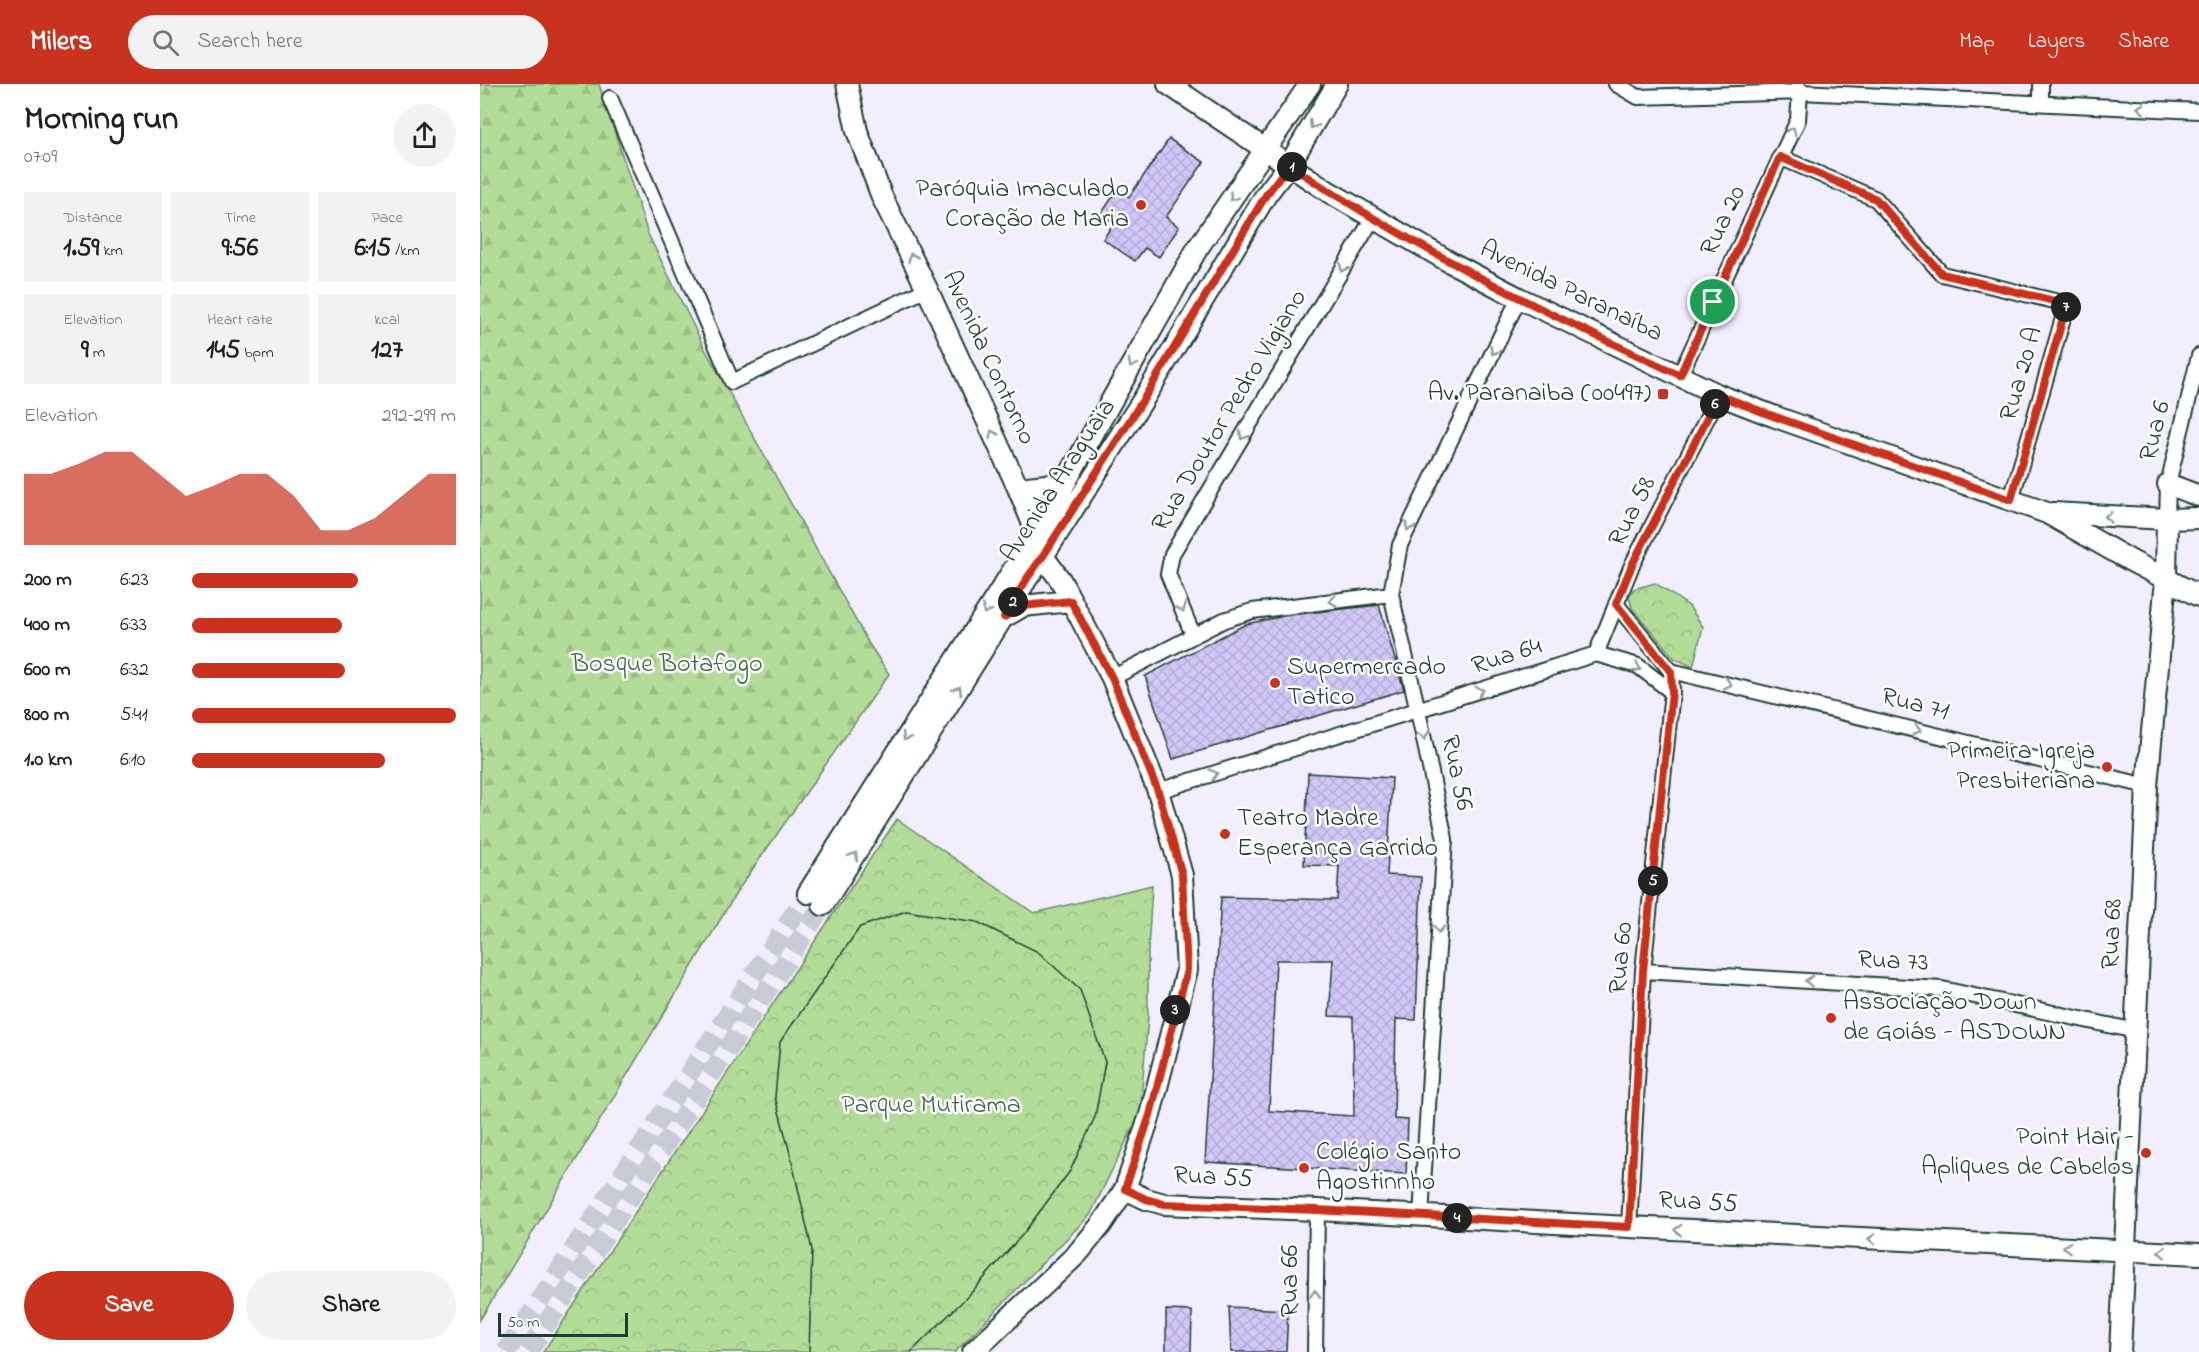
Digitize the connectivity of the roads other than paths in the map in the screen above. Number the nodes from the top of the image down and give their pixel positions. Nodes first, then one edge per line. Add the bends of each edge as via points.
1 (847, 84) edge
2 (1168, 84) edge
3 (1310, 84) edge
4 (1337, 84) edge
5 (1616, 84) edge
6 (2041, 84) edge
7 (1798, 88) edge
8 (610, 98) dead end
9 (2041, 103) junction
10 (2199, 111) edge
11 (1266, 149) junction
12 (1780, 157) junction
13 (1289, 165) junction
14 (1373, 218) junction
15 (927, 289) junction
16 (1519, 298) junction
17 (2199, 356) edge
18 (1680, 375) junction
19 (1719, 395) junction
20 (1065, 483) junction
21 (2168, 484) junction
22 (1018, 488) junction
23 (2199, 496) edge
24 (2011, 500) junction
25 (2047, 513) junction
26 (2199, 518) edge
27 (2167, 519) junction
28 (1036, 531) junction
29 (1043, 556) junction
30 (2166, 579) junction
31 (1391, 594) junction
32 (2199, 596) edge
33 (1071, 601) junction
34 (1616, 604) junction
35 (1004, 617) junction
36 (1193, 635) junction
37 (1596, 654) junction
38 (1671, 672) junction
39 (1112, 678) junction
40 (1672, 692) junction
41 (1418, 711) junction
42 (2147, 786) junction
43 (1158, 791) junction
44 (1643, 971) junction
45 (2136, 1031) junction
46 (1125, 1189) junction
47 (1317, 1210) junction
48 (1421, 1216) junction
49 (1629, 1227) junction
50 (2126, 1250) junction
51 (2199, 1254) edge
52 (973, 1352) edge
53 (1315, 1352) edge
54 (2121, 1352) edge

15 -> 1 main road, Avenida Contorno via 882,197 857,130
2 - 11 main road, Avenida Paranaíba
3 - 11 main road, Avenida Araguaia
4 -> 13 main road, Avenida Araguaia
5 - 7 street via 1638,97
6 - 9 street
7 - 9 street
12 -> 7 street, Rua 20 via 1798,120
8 - 15 street via 732,382
10 -> 9 street
11 - 13 main road, Avenida Paranaíba
11 -> 20 main road, Avenida Araguaia via 1197,249
12 - 18 street, Rua 20
12 - 24 street, Rua 20 A via 1876,199 1942,274 2067,304
13 - 14 main road, Avenida Paranaíba
13 - 29 main road, Avenida Araguaia via 1266,195 1143,400
14 - 16 main road, Avenida Paranaíba
14 -> 36 street, Rua Doutor Pedro Vigiano via 1172,554 1168,574
22 -> 15 main road, Avenida Contorno
16 - 18 main road, Avenida Paranaíba
16 -> 31 street, Rua 56 via 1400,545
17 - 21 street, Rua 6
18 - 19 main road, Avenida Paranaíba
19 - 24 main road, Avenida Paranaíba
19 - 34 street, Rua 58
20 - 22 main road
20 - 28 main road, Avenida Araguaia
21 - 23 main road
21 - 27 street, Rua 6
22 - 28 main road, Avenida Contorno
24 - 25 main road, Avenida Paranaíba
27 -> 25 main road, Avenida Paranaíba
25 - 30 main road, Avenida Paranaíba
26 - 27 main road, Avenida Paranaíba
27 - 30 main road, Rua 68
28 - 29 main road, Avenida Contorno
28 -> 35 main road, Avenida Araguaia via 816,899
29 - 33 main road, Avenida Contorno
29 - 35 main road, Avenida Araguaia
30 - 32 main road, Avenida Paranaíba
30 - 42 main road, Rua 68
31 -> 36 street via 1252,611
31 - 41 street, Rua 56
33 - 35 main road via 1023,606
33 - 39 main road, Avenida Contorno
34 - 37 street, Rua 58
34 - 38 street
36 - 39 street
37 -> 40 street via 1638,666
41 -> 37 street, Rua 64
38 - 40 street, Rua 60
38 -> 42 street, Rua 71
39 - 43 main road, Avenida Contorno
40 - 44 street, Rua 60
43 -> 41 street, Rua 64
41 -> 48 street, Rua 56 via 1445,839
42 - 45 main road, Rua 68
43 - 46 main road, Avenida Contorno via 1182,875 1187,970 1150,1115
45 -> 44 street, Rua 73 via 1942,989
44 - 49 street, Rua 60
45 - 50 main road, Rua 68
46 - 47 main road, Rua 55 via 1164,1204
46 - 52 main road, Avenida Contorno via 1077,1254
47 - 48 main road, Rua 55
53 -> 47 street, Rua 66
48 - 49 main road, Rua 55
50 -> 49 main road, Rua 55
51 -> 50 main road, Rua 55
50 - 54 main road, Rua 68

